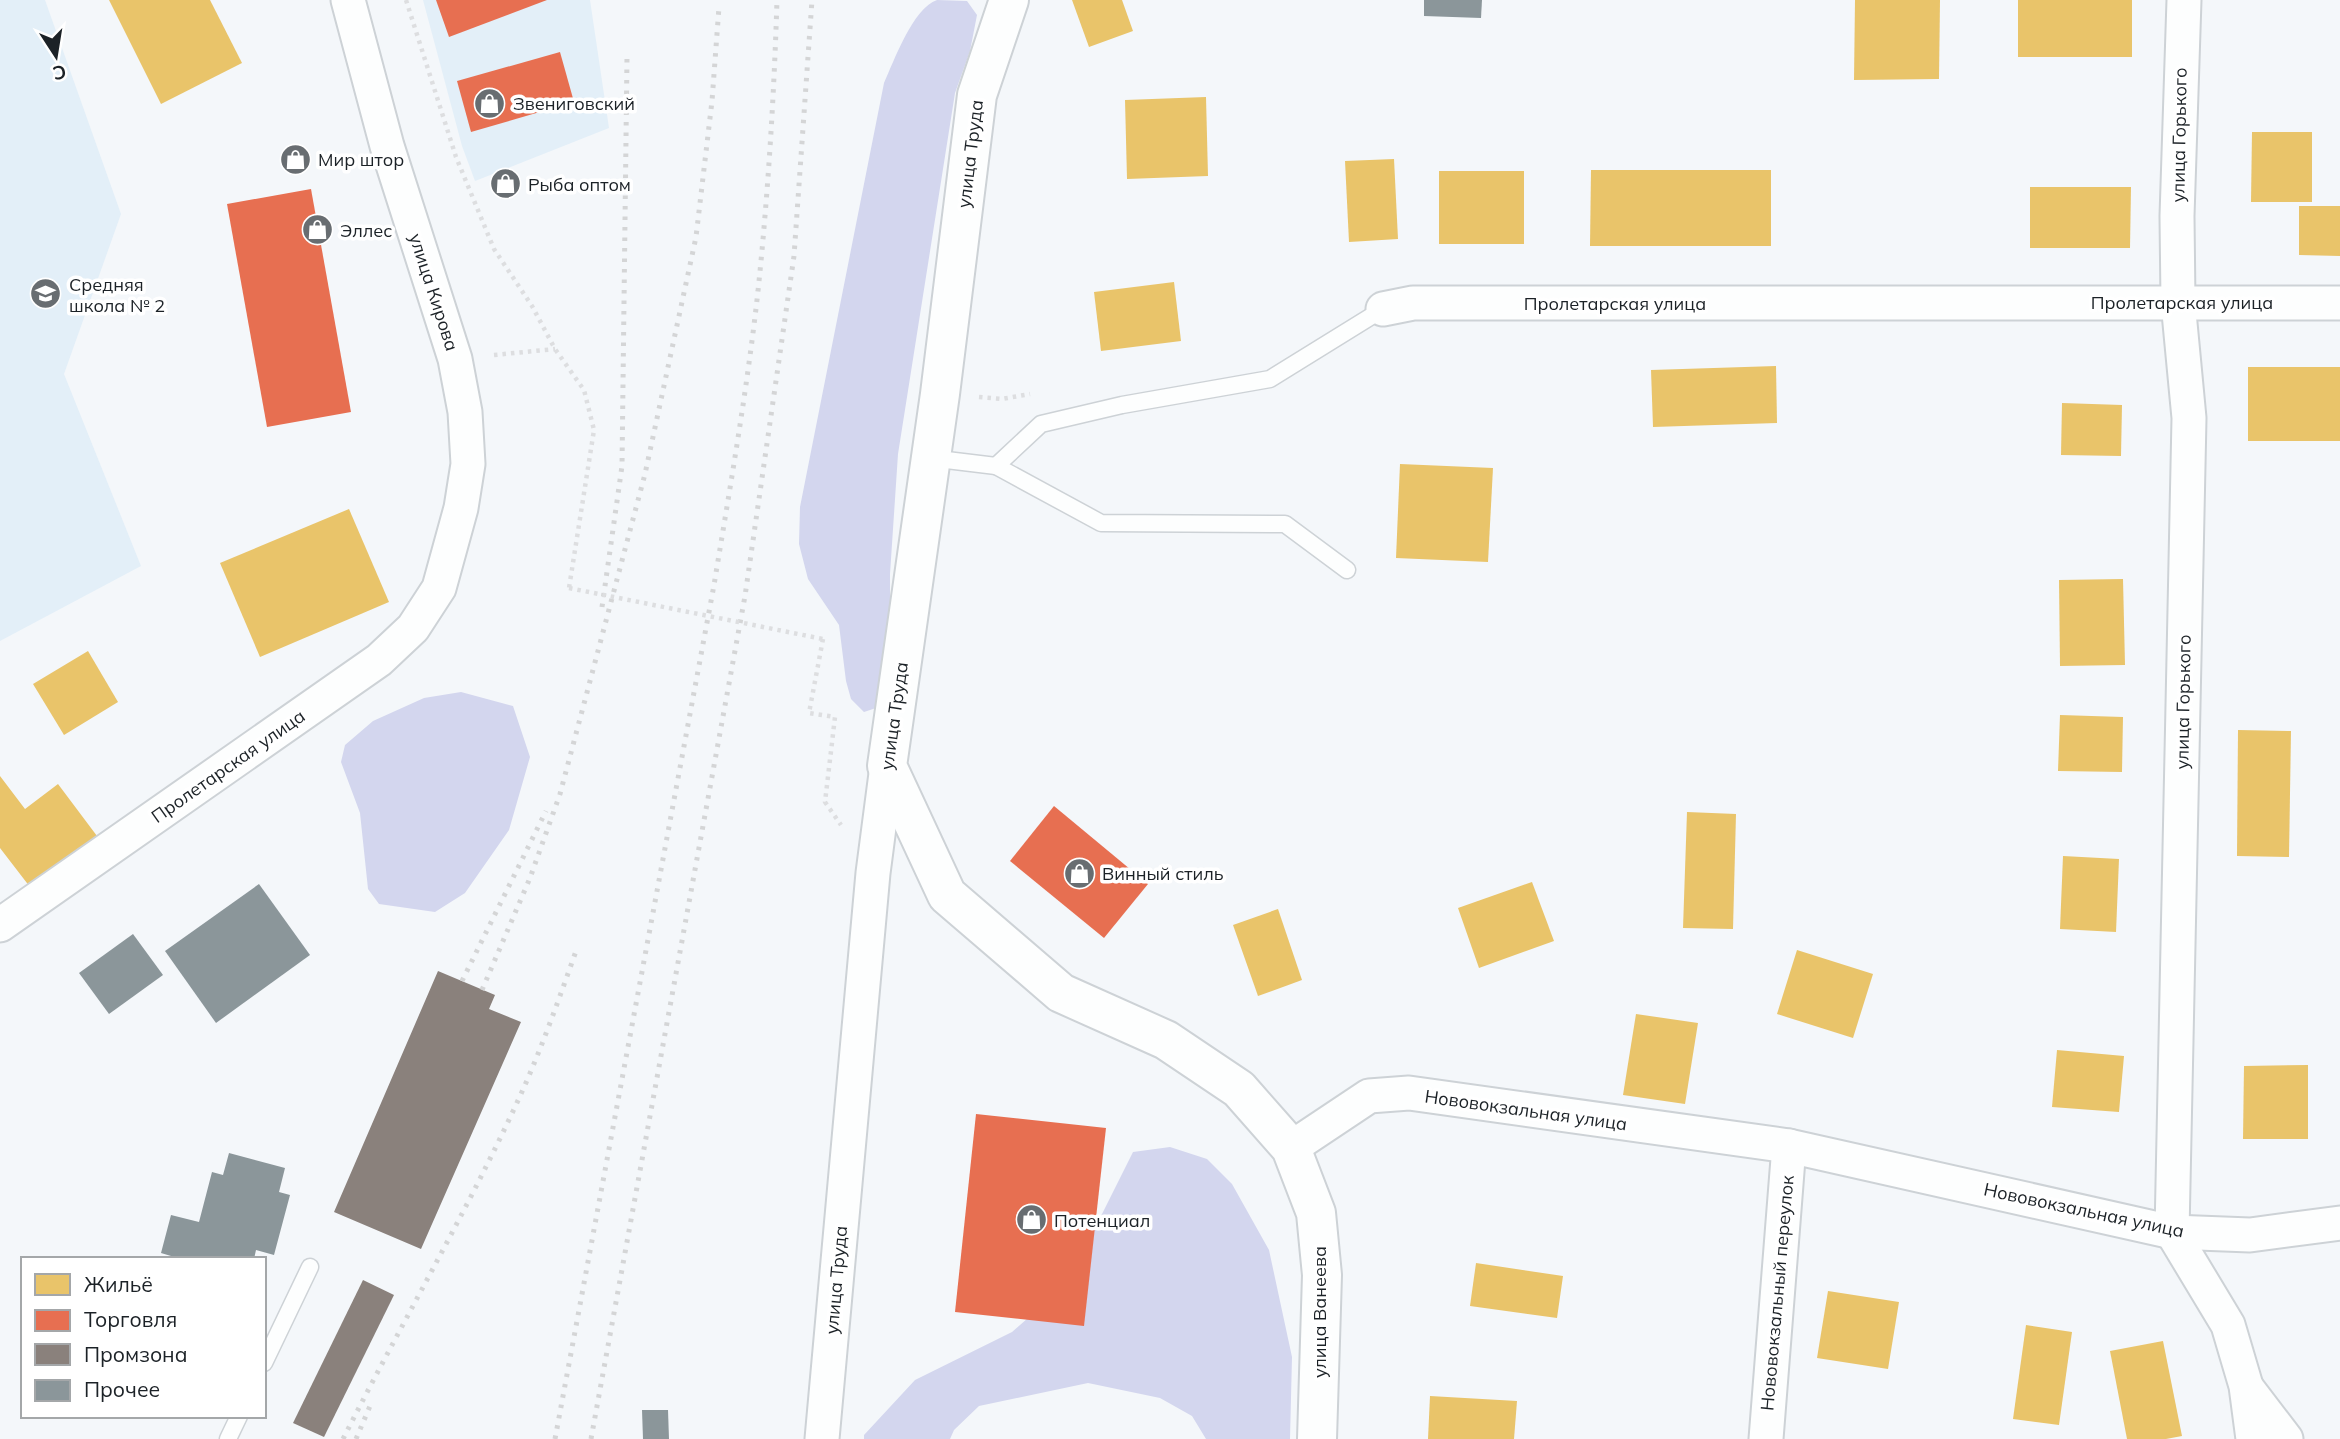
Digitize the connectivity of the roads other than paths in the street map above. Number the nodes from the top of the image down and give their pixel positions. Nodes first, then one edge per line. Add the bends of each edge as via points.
1 (348, 0) edge
2 (1009, 0) edge
3 (2184, 0) edge
4 (2178, 302) junction
5 (2340, 303) edge
6 (1383, 309) joint
7 (930, 458) junction
8 (996, 466) junction
9 (1347, 570) dead end
10 (439, 588) joint
11 (887, 766) junction
12 (0, 925) edge
13 (1789, 1146) junction
14 (1291, 1148) junction
15 (2340, 1223) edge
16 (2172, 1232) junction
17 (310, 1267) dead end
18 (266, 1359) edge
19 (2246, 1386) junction
20 (238, 1418) edge
21 (228, 1439) edge
22 (822, 1439) edge
23 (1317, 1439) edge
24 (1766, 1439) edge
25 (2253, 1439) edge
26 (2286, 1439) edge

1 - 10 street, улица Кирова via 387,146 455,359 466,412 468,464
2 - 7 street, улица Труда via 977,95
3 - 4 street, улица Горького
4 - 5 street, Пролетарская улица
4 - 6 street, Пролетарская улица via 1427,303
4 - 16 street, улица Горького via 2189,418
6 - 8 lane, Пролетарская улица via 1270,379 1041,424
7 - 8 lane
7 - 11 street, улица Труда
8 - 9 lane via 1101,523 1285,524
10 - 12 street, Пролетарская улица via 413,628 379,660
11 - 14 street via 947,895 1061,993 1166,1040 1239,1089
11 - 22 street, улица Труда via 873,873
13 - 14 street, Нововокзальная улица via 1409,1093 1369,1096
13 - 16 street, Нововокзальная улица
13 - 24 street, Нововокзальный переулок
14 - 23 street, улица Ванеева via 1316,1213 1322,1275
15 - 16 street, Нововокзальная улица via 2250,1235
16 - 19 street via 2228,1325
17 - 18 lane
19 - 25 street
19 - 26 street
20 - 21 lane

